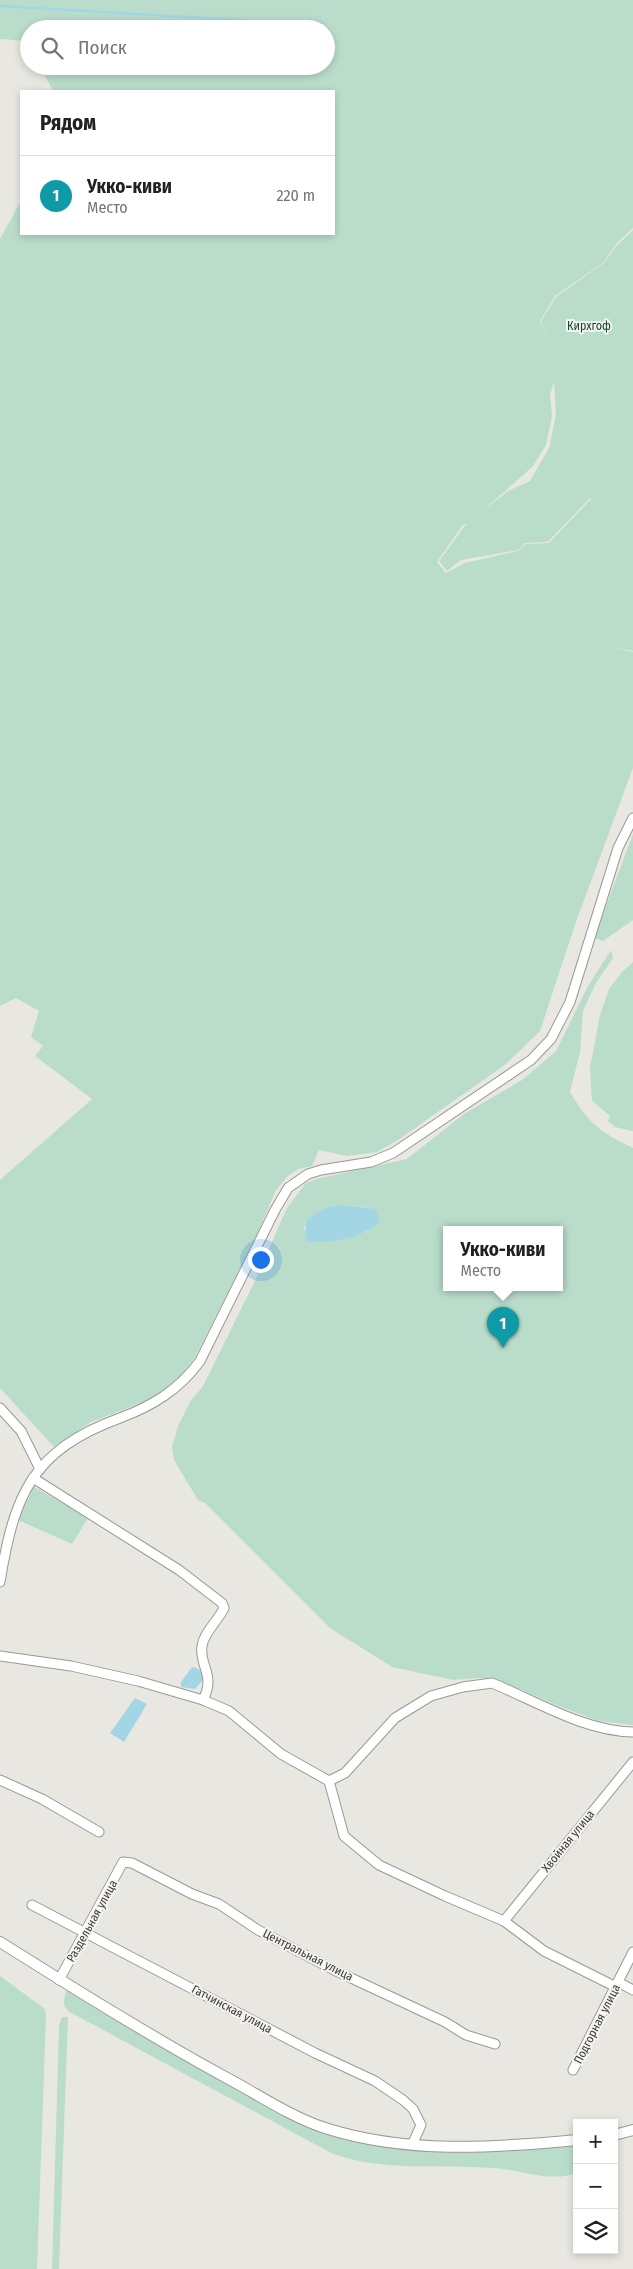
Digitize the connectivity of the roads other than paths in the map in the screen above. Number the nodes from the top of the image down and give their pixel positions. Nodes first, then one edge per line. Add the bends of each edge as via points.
1 (633, 818) edge
2 (0, 1408) edge
3 (40, 1468) junction
4 (33, 1478) junction
5 (0, 1582) edge
6 (0, 1656) edge
7 (203, 1700) junction
8 (633, 1732) edge
9 (633, 1762) edge
10 (0, 1780) edge
11 (329, 1781) junction
12 (99, 1832) dead end
13 (123, 1862) joint
14 (32, 1905) dead end
15 (504, 1920) junction
16 (87, 1933) junction
17 (0, 1942) edge
18 (633, 1952) edge
19 (59, 1980) junction
20 (616, 1984) junction
21 (633, 1990) edge
22 (495, 2044) dead end
23 (573, 2070) dead end
24 (633, 2130) edge
25 (618, 2134) edge
26 (573, 2140) edge
27 (412, 2145) junction

1 - 3 street via 618,848 570,1002 542,1050 393,1153 371,1162 321,1170 288,1188 193,1371 160,1400 77,1437
2 - 3 street via 21,1431
3 - 4 street
4 - 5 street via 12,1521
4 - 7 street via 179,1570 222,1604 224,1608 202,1647 209,1679
6 - 7 street via 71,1666
7 - 11 street via 229,1711 281,1754
8 - 11 street via 604,1729 483,1682 431,1696 395,1718 345,1773
9 - 15 street, Хвойная улица
10 - 12 street via 42,1799
11 - 15 street via 344,1836 379,1865
13 - 16 street, Раздельная улица
13 - 22 street, Центральная улица via 132,1863 219,1904 258,1930 466,2035
14 - 16 street, Гатчинская улица
15 - 20 street via 551,1955
16 - 19 street, Раздельная улица
16 - 27 street, Гатчинская улица via 384,2086 413,2110 421,2125
17 - 19 street
18 - 20 street, Подгорная улица
19 - 27 street via 201,2064 301,2118 324,2128
20 - 21 street
20 - 23 street, Подгорная улица
24 - 25 street
26 - 27 street via 512,2146

